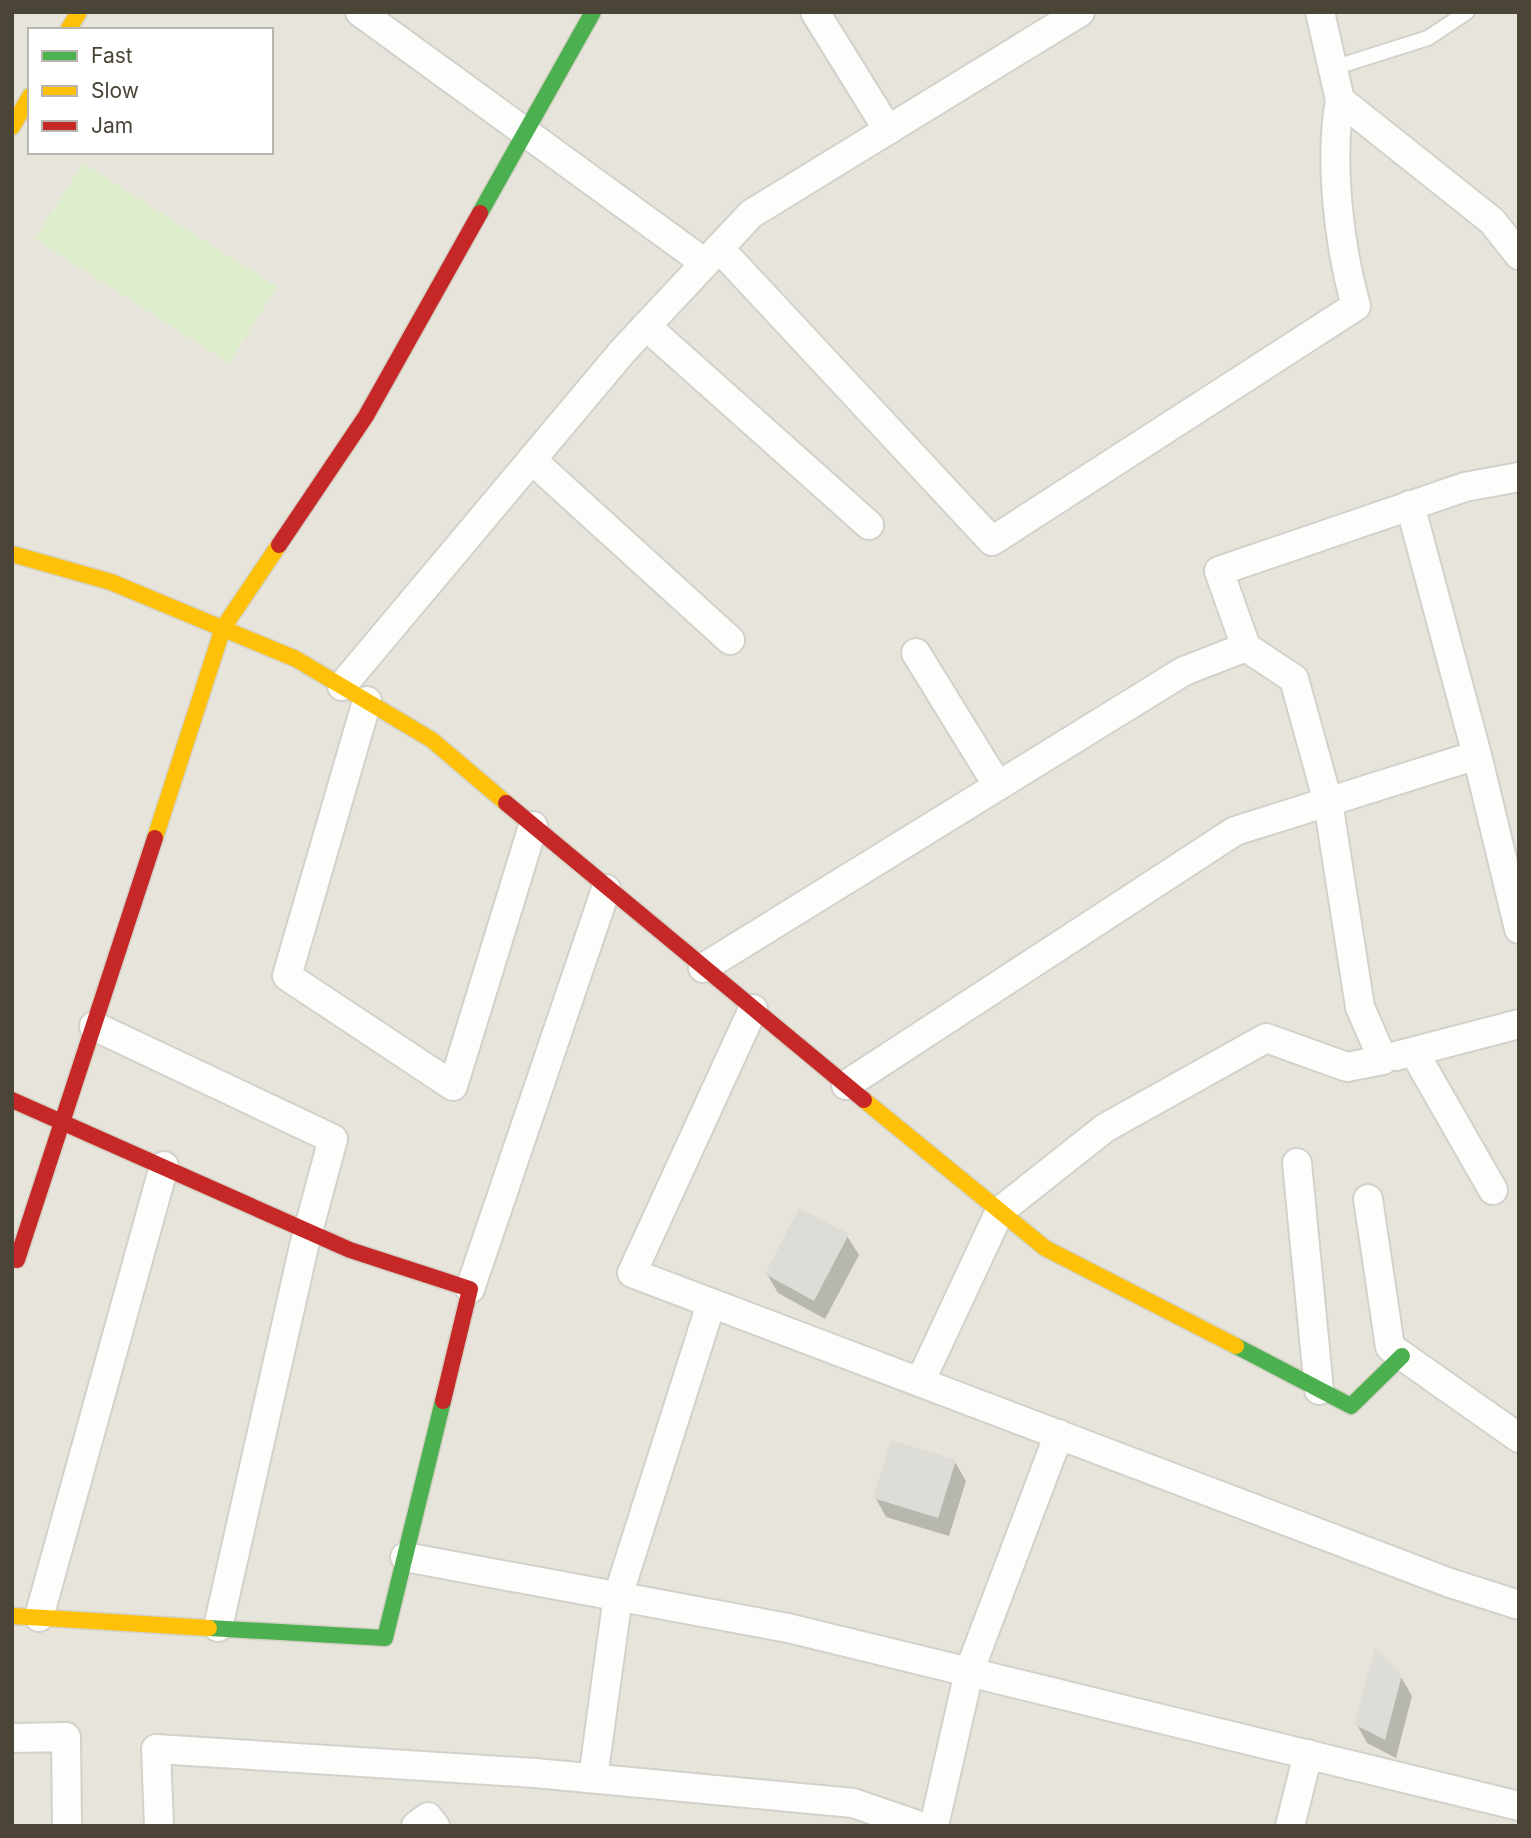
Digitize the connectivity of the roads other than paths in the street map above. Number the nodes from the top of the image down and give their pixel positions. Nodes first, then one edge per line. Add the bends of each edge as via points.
1 (79, 12) edge
2 (360, 12) edge
3 (593, 12) edge
4 (815, 12) edge
5 (1080, 12) edge
6 (1320, 12) edge
7 (1467, 12) edge
8 (69, 28) edge
9 (1333, 68) junction
10 (28, 99) edge
11 (1340, 100) junction
12 (12, 127) edge
13 (888, 130) junction
14 (527, 134) junction
15 (1519, 255) edge
16 (712, 256) junction
17 (646, 326) junction
18 (531, 460) junction
19 (1519, 477) edge
20 (1410, 505) junction
21 (869, 525) dead end
22 (12, 554) edge
23 (223, 628) junction
24 (730, 640) dead end
25 (1246, 647) junction
26 (916, 653) dead end
27 (342, 686) junction
28 (367, 701) junction
29 (1477, 755) junction
30 (998, 786) junction
31 (1328, 802) junction
32 (533, 825) junction
33 (606, 889) junction
34 (1519, 929) edge
35 (703, 968) junction
36 (753, 1009) junction
37 (1519, 1024) edge
38 (94, 1026) junction
39 (1414, 1052) junction
40 (1383, 1060) junction
41 (846, 1085) junction
42 (12, 1100) edge
43 (62, 1120) junction
44 (1297, 1163) dead end
45 (164, 1166) junction
46 (1493, 1191) dead end
47 (1368, 1199) dead end
48 (1000, 1211) junction
49 (308, 1231) junction
50 (12, 1258) edge
51 (470, 1289) junction
52 (711, 1304) junction
53 (1402, 1356) junction
54 (920, 1382) junction
55 (1319, 1390) junction
56 (1059, 1434) junction
57 (1519, 1438) edge
58 (405, 1556) junction
59 (618, 1597) junction
60 (1519, 1605) edge
61 (26, 1617) edge
62 (218, 1627) junction
63 (969, 1672) junction
64 (12, 1738) edge
65 (1308, 1754) junction
66 (593, 1778) junction
67 (1519, 1806) edge
68 (828, 1813) edge
69 (68, 1826) edge
70 (159, 1826) edge
71 (416, 1826) edge
72 (435, 1826) edge
73 (920, 1826) edge
74 (934, 1826) edge
75 (1290, 1826) edge

1 - 8 street
2 - 14 street
3 - 14 street
4 - 13 street
5 - 13 street
6 - 9 street
7 - 9 lane via 1428,38
9 - 11 street
10 - 12 street
11 - 15 street via 1492,221
11 - 16 street via 1336,126 1343,258 1356,306 992,541
13 - 16 street via 751,214
14 - 16 street
14 - 23 street via 366,415
16 - 17 street
17 - 18 street
17 - 21 street
18 - 24 street
18 - 27 street
19 - 20 street via 1465,486
20 - 25 street via 1219,571
20 - 29 street
22 - 23 street via 111,582
23 - 27 street via 296,659
23 - 38 street
25 - 30 street via 1185,671
25 - 31 street via 1294,679
26 - 30 street
27 - 28 street
28 - 32 street via 432,740
28 - 32 street via 287,976 453,1086
29 - 31 street
29 - 34 street
30 - 35 street
31 - 40 street via 1360,1007
31 - 41 street via 1235,831
32 - 33 street
33 - 35 street
33 - 51 street
35 - 36 street
36 - 41 street
36 - 52 street via 632,1273
37 - 39 street
38 - 43 street
38 - 49 street via 334,1139
39 - 40 street
39 - 46 street
40 - 48 street via 1347,1067 1266,1038 1105,1128
41 - 48 street
42 - 43 street
43 - 45 street
43 - 50 street via 17,1260
44 - 55 street
45 - 49 street
45 - 61 street
47 - 53 street via 1390,1347
48 - 54 street
48 - 55 street via 1045,1248
49 - 51 street via 350,1250
49 - 62 street
51 - 58 street
52 - 54 street
52 - 59 street
53 - 55 street via 1351,1406
53 - 57 street
54 - 56 street
56 - 60 street
56 - 63 street
58 - 59 street
58 - 62 street via 385,1638
59 - 63 street via 788,1628
59 - 66 street
61 - 62 street
63 - 65 street
63 - 74 street
64 - 69 street via 66,1737
65 - 67 street
65 - 75 street
66 - 68 street
66 - 70 street via 156,1749
68 - 73 street via 853,1803
71 - 72 street via 428,1817

